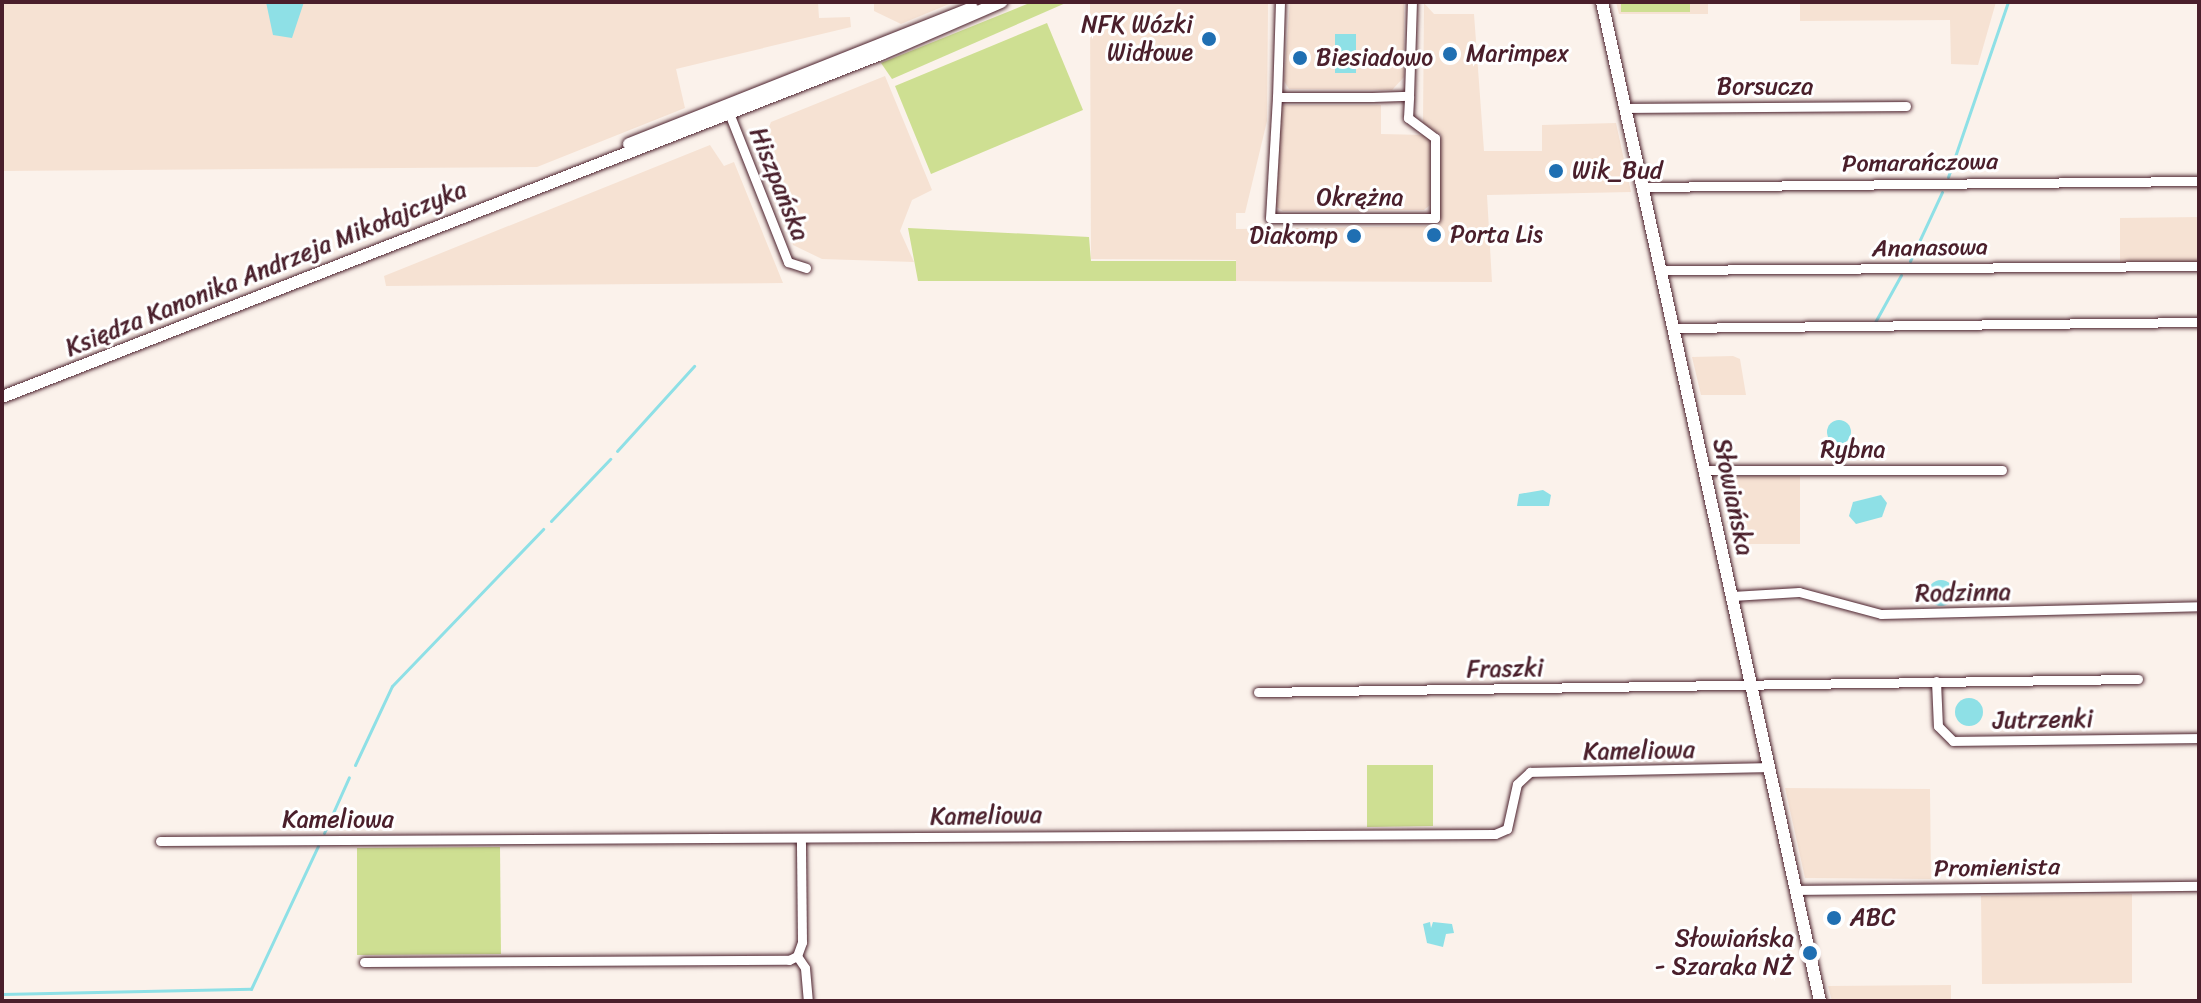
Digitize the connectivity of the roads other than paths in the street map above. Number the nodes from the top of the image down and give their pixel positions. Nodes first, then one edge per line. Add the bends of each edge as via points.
1 (989, 2) edge
2 (1001, 2) edge
3 (1280, 2) edge
4 (1412, 2) edge
5 (1602, 2) edge
6 (879, 48) junction
7 (1409, 96) junction
8 (1277, 97) junction
9 (1906, 106) dead end
10 (727, 108) junction
11 (1625, 108) junction
12 (2199, 181) edge
13 (1643, 187) junction
14 (2199, 266) edge
15 (806, 268) dead end
16 (1661, 270) junction
17 (2199, 322) edge
18 (1673, 328) junction
19 (2, 397) edge
20 (1705, 470) junction
21 (2002, 470) dead end
22 (1732, 596) junction
23 (2199, 606) edge
24 (2138, 679) dead end
25 (1936, 681) junction
26 (1751, 684) junction
27 (1258, 692) dead end
28 (2199, 738) edge
29 (1769, 767) junction
30 (801, 838) junction
31 (160, 841) dead end
32 (2199, 886) edge
33 (1796, 890) junction
34 (797, 956) junction
35 (364, 962) dead end
36 (808, 1001) edge
37 (1820, 1001) edge

1 - 6 main road, Księdza Kanonika Andrzeja Mikołajczyka
2 - 6 main road, Księdza Kanonika Andrzeja Mikołajczyka
3 - 8 street, Okrężna
4 - 7 street, Okrężna
5 - 11 main road, Słowiańska
6 - 10 main road, Księdza Kanonika Andrzeja Mikołajczyka
7 - 8 street
7 - 8 street, Okrężna via 1408,118 1435,138 1435,218 1270,218
9 - 11 street, Borsucza
10 - 15 street, Hiszpańska via 788,262
10 - 19 main road, Księdza Kanonika Andrzeja Mikołajczyka
11 - 13 main road, Słowiańska
12 - 13 street, Pomarańczowa
13 - 16 main road, Słowiańska
14 - 16 street, Ananasowa
16 - 18 main road, Słowiańska
17 - 18 street
18 - 20 main road, Słowiańska
20 - 21 street, Rybna
20 - 22 main road, Słowiańska
22 - 23 street, Rodzinna via 1799,592 1881,614
22 - 26 main road, Słowiańska
24 - 25 street, Jutrzenki
25 - 26 street, Jutrzenki
25 - 28 street, Jutrzenki via 1938,726 1953,741
26 - 27 street, Fraszki
26 - 29 main road, Słowiańska
29 - 30 street, Kameliowa via 1530,772 1517,784 1507,829 1495,834
29 - 33 main road, Słowiańska
30 - 31 street, Kameliowa
30 - 34 street via 802,942
32 - 33 street, Promienista
33 - 37 main road, Słowiańska
34 - 35 street
34 - 36 street via 805,968

